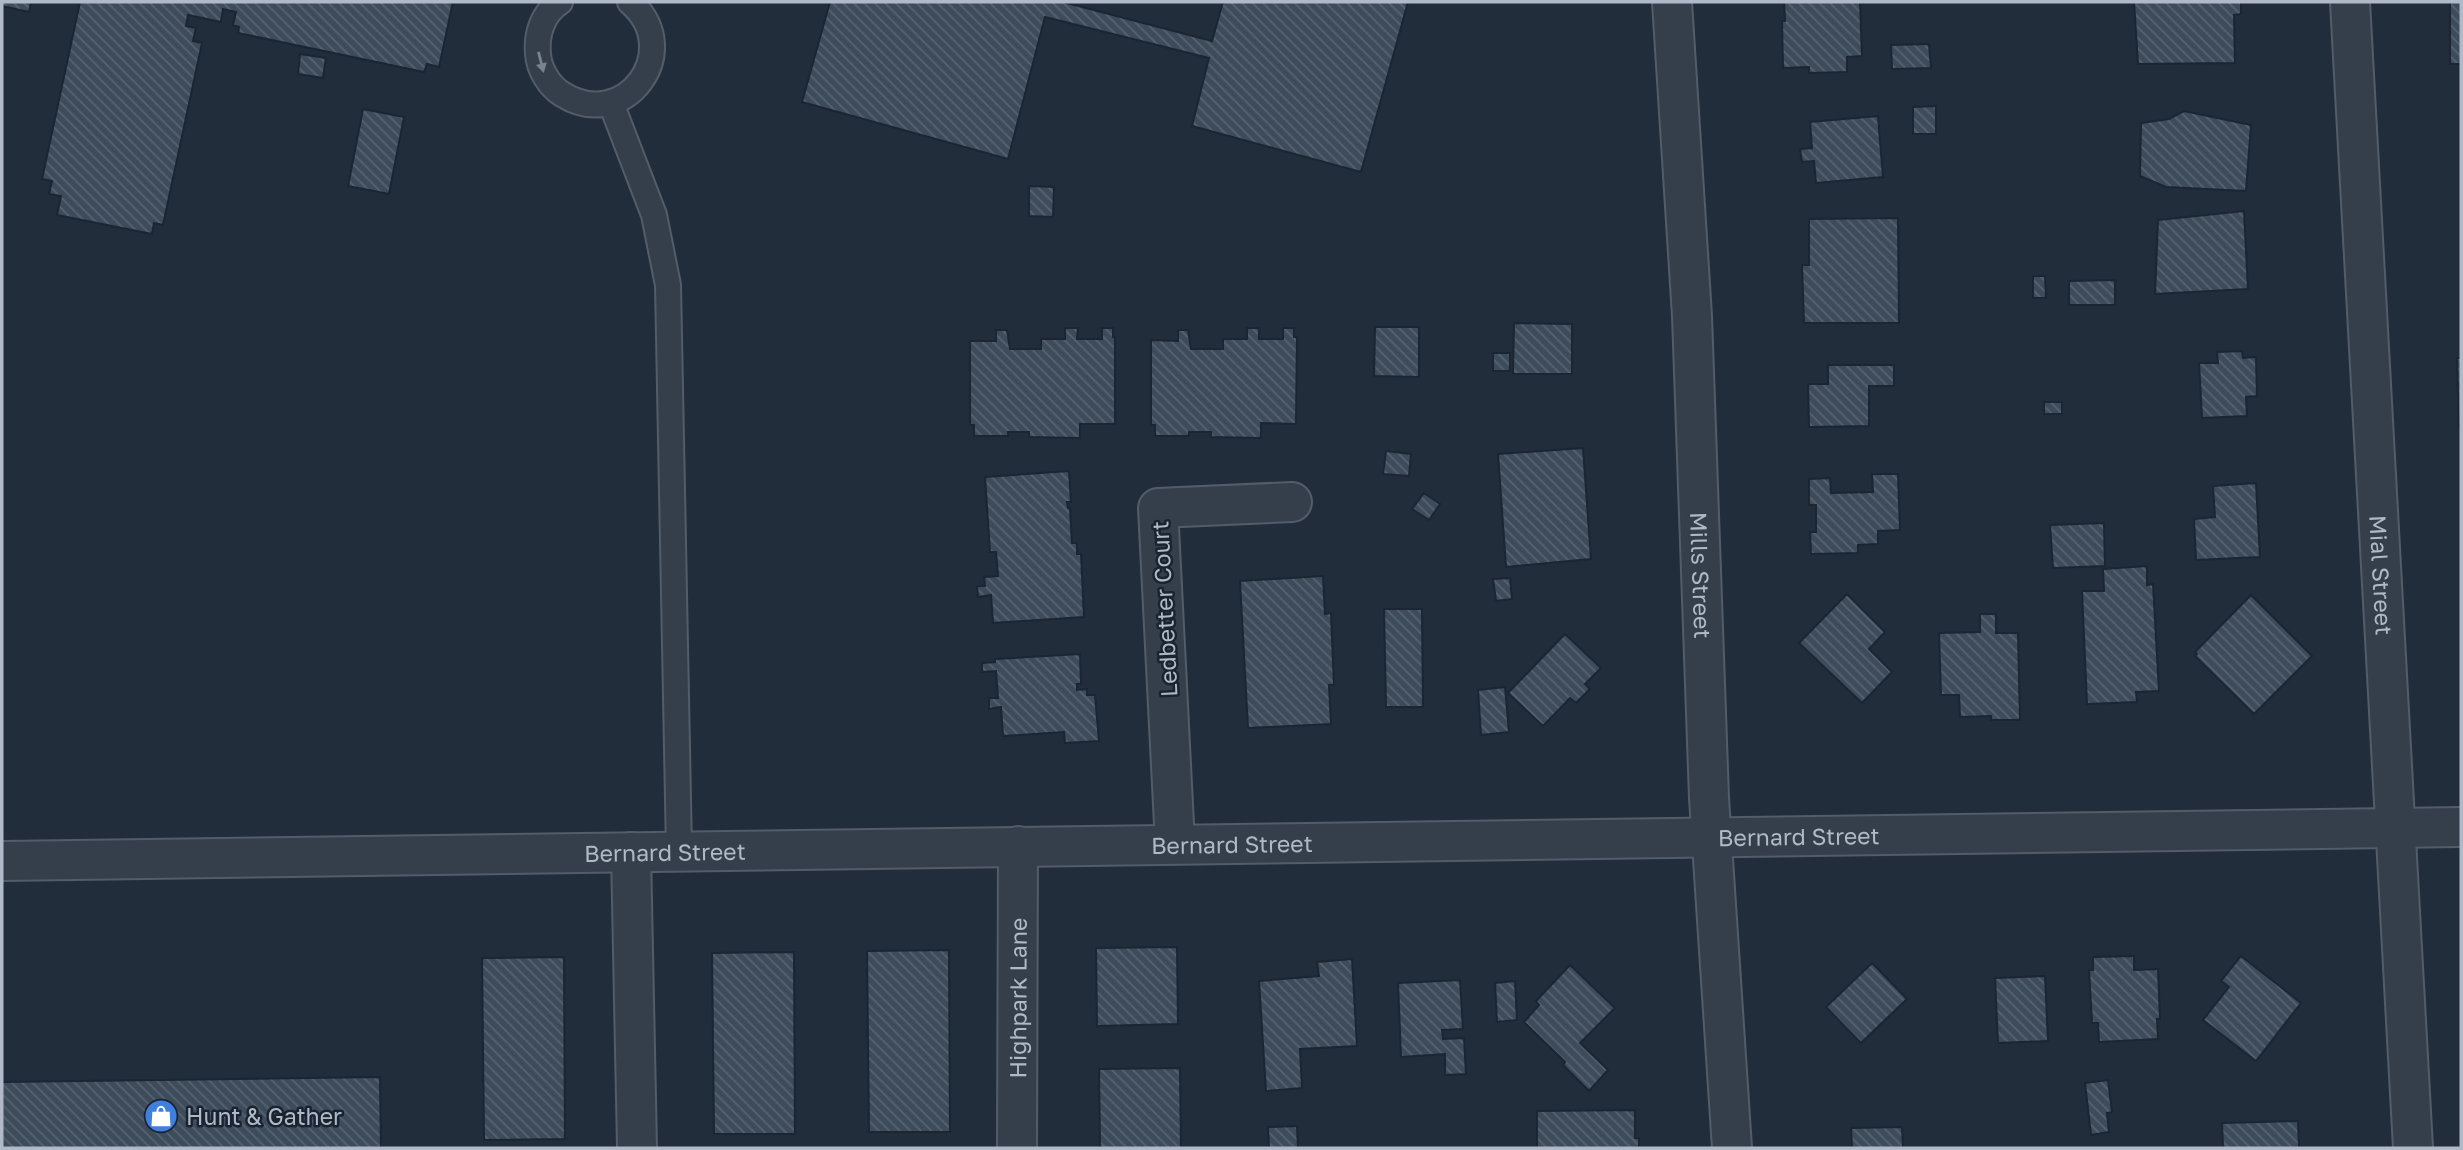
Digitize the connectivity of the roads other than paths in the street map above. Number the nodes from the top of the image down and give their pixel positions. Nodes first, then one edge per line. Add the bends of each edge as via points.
1 (560, 2) edge
2 (630, 2) edge
3 (1672, 2) edge
4 (2350, 2) edge
5 (611, 103) junction
6 (1292, 502) dead end
7 (2461, 827) edge
8 (2397, 829) junction
9 (1713, 836) junction
10 (1175, 844) junction
11 (1018, 846) junction
12 (679, 851) junction
13 (631, 852) junction
14 (2, 861) edge
15 (636, 1148) edge
16 (1017, 1148) edge
17 (1732, 1148) edge
18 (2413, 1148) edge

1 -> 5 lane via 544,20 537,38 544,76 556,91 573,101
2 - 5 lane via 648,25 650,63 642,81
3 - 9 street, Mills Street via 1692,316
4 - 8 street, Mial Street
5 - 12 lane via 654,215 668,285
6 - 10 street, Ledbetter Court via 1158,508
7 - 8 street, Bernard Street
8 - 9 street, Bernard Street
8 - 18 street, Mial Street
9 - 10 street, Bernard Street
9 - 17 street, Mills Street
10 - 11 street, Bernard Street
11 - 12 street, Bernard Street
11 - 16 street, Highpark Lane
12 - 13 street, Bernard Street
13 - 14 street, Bernard Street
13 - 15 street

